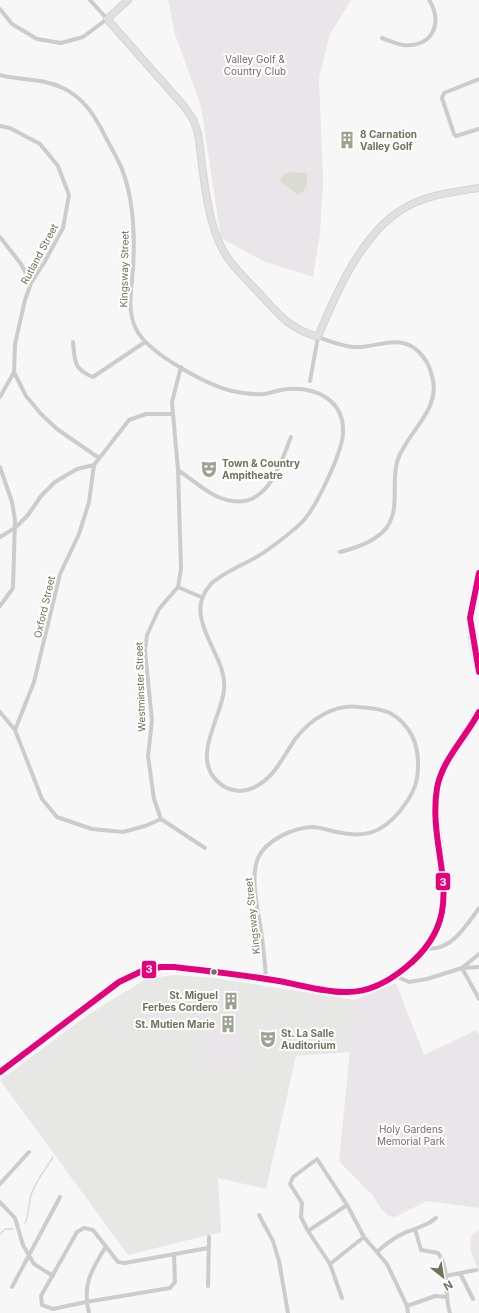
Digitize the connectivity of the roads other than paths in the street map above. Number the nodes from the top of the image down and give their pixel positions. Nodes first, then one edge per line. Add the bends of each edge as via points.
1 (90, 0) edge
2 (128, 0) edge
3 (429, 0) edge
4 (0, 9) edge
5 (107, 19) junction
6 (382, 38) dead end
7 (0, 75) edge
8 (479, 79) edge
9 (0, 126) edge
10 (479, 129) edge
11 (479, 188) edge
12 (0, 237) edge
13 (31, 283) junction
14 (318, 337) junction
15 (73, 342) dead end
16 (145, 342) junction
17 (181, 367) junction
18 (14, 372) junction
19 (310, 381) dead end
20 (0, 397) edge
21 (172, 414) junction
22 (291, 437) dead end
23 (99, 458) junction
24 (94, 465) junction
25 (0, 468) edge
26 (178, 470) junction
27 (15, 528) junction
28 (0, 537) edge
29 (340, 552) dead end
30 (479, 574) edge
31 (178, 586) junction
32 (201, 597) junction
33 (0, 606) edge
34 (479, 672) edge
35 (0, 712) edge
36 (479, 712) edge
37 (15, 730) junction
38 (161, 818) junction
39 (205, 848) dead end
40 (479, 908) edge
41 (425, 948) junction
42 (479, 954) edge
43 (479, 967) edge
44 (462, 968) junction
45 (397, 974) junction
46 (266, 979) junction
47 (479, 999) edge
48 (0, 1072) edge
49 (29, 1152) dead end
50 (0, 1184) edge
51 (60, 1197) dead end
52 (0, 1202) edge
53 (347, 1205) junction
54 (259, 1215) dead end
55 (436, 1218) dead end
56 (415, 1229) junction
57 (308, 1231) junction
58 (208, 1237) dead end
59 (364, 1237) junction
60 (105, 1248) junction
61 (208, 1248) junction
62 (378, 1251) junction
63 (174, 1254) junction
64 (28, 1256) junction
65 (330, 1264) junction
66 (476, 1270) dead end
67 (460, 1273) junction
68 (53, 1276) junction
69 (445, 1276) junction
70 (12, 1286) dead end
71 (208, 1286) dead end
72 (342, 1298) dead end
73 (446, 1298) junction
74 (473, 1299) dead end
75 (86, 1302) junction
76 (407, 1306) junction
77 (89, 1313) edge
78 (288, 1313) edge
79 (408, 1313) edge
80 (450, 1313) edge

1 - 5 street
2 - 5 street
3 - 6 street via 437,17 436,28 429,38 419,44 402,45
4 - 5 street via 12,24 37,39 61,43 82,37
5 - 14 street via 193,119 198,133 212,220 224,252 282,320 300,331
7 - 16 street, Kingsway Street via 41,80 65,89 91,109 123,171 130,200 133,267 129,300 133,326
8 - 10 street via 444,93 442,98 456,136
9 - 13 street, Rutland Street via 10,128 40,144 58,166 69,195 63,228
11 - 14 street via 447,193 416,202 388,220 362,251 332,303
12 - 13 street via 21,264
13 - 18 street, Rutland Street via 19,321
14 - 19 street
14 - 29 street via 354,347 403,342 420,353 434,382 434,397 428,411 398,459 394,474 394,507 390,521 379,535 352,549
15 - 16 street via 76,366 82,373 92,377
16 - 17 street, Kingsway Street
17 - 21 street via 172,402
17 - 32 street, Kingsway Street via 209,384 235,392 264,394 300,389 322,394 338,406 344,426 342,444 324,486 305,520 266,551 213,581
18 - 20 street
18 - 23 street, Rutland Street via 26,396 41,414 57,429
21 - 23 street via 146,414 129,420
21 - 26 street
22 - 26 street via 269,487 246,500 216,496
23 - 24 street
24 - 27 street via 77,469 55,482
24 - 37 street, Oxford Street via 87,508 79,534 60,574 34,682
25 - 27 street via 12,502
26 - 31 street via 181,569
27 - 28 street
27 - 33 street via 13,588
30 - 34 main road via 470,618 472,644
31 - 32 street
31 - 38 street, Westminster Street via 159,609 147,635 145,651 152,721 148,756 154,799
32 - 46 street, Kingsway Street via 201,619 221,668 225,688 206,760 215,780 225,787 239,792 251,790 269,778 299,734 322,714 347,706 383,709 400,719 413,736 416,746 418,767 413,794 394,818 375,832 356,836 313,827 293,831 275,839 261,852 256,861 254,879
35 - 37 street
36 - 41 main road via 447,763 437,787 436,818 444,907 433,938
37 - 38 street via 42,799 57,817 92,829 123,832
38 - 39 street
40 - 41 street via 448,944 434,949
41 - 45 main road
42 - 44 street
43 - 44 street
44 - 45 street via 409,982
44 - 47 street
45 - 46 main road via 367,989 352,992
46 - 48 main road via 174,967 142,971 119,982
49 - 50 street
51 - 64 street
52 - 64 street via 15,1218
53 - 57 street
53 - 57 street via 317,1159 314,1160 290,1182 302,1203 301,1217
53 - 59 street
54 - 78 street via 280,1261
55 - 56 street
56 - 62 street via 392,1238
56 - 69 street via 421,1250 438,1253 444,1260
57 - 65 street
58 - 61 street
59 - 62 street
59 - 65 street
60 - 63 street via 118,1262 125,1263
60 - 68 street via 93,1230 84,1228 78,1232
60 - 75 street via 87,1280
61 - 63 street
61 - 71 street
62 - 76 street via 393,1274
63 - 75 street via 175,1282 170,1288
64 - 68 street via 34,1264
64 - 70 street
65 - 72 street
66 - 67 street
67 - 69 street
67 - 74 street
68 - 75 street via 41,1296 42,1305 53,1309
69 - 73 street
73 - 76 street via 435,1296
73 - 80 street
75 - 77 street
76 - 79 street

